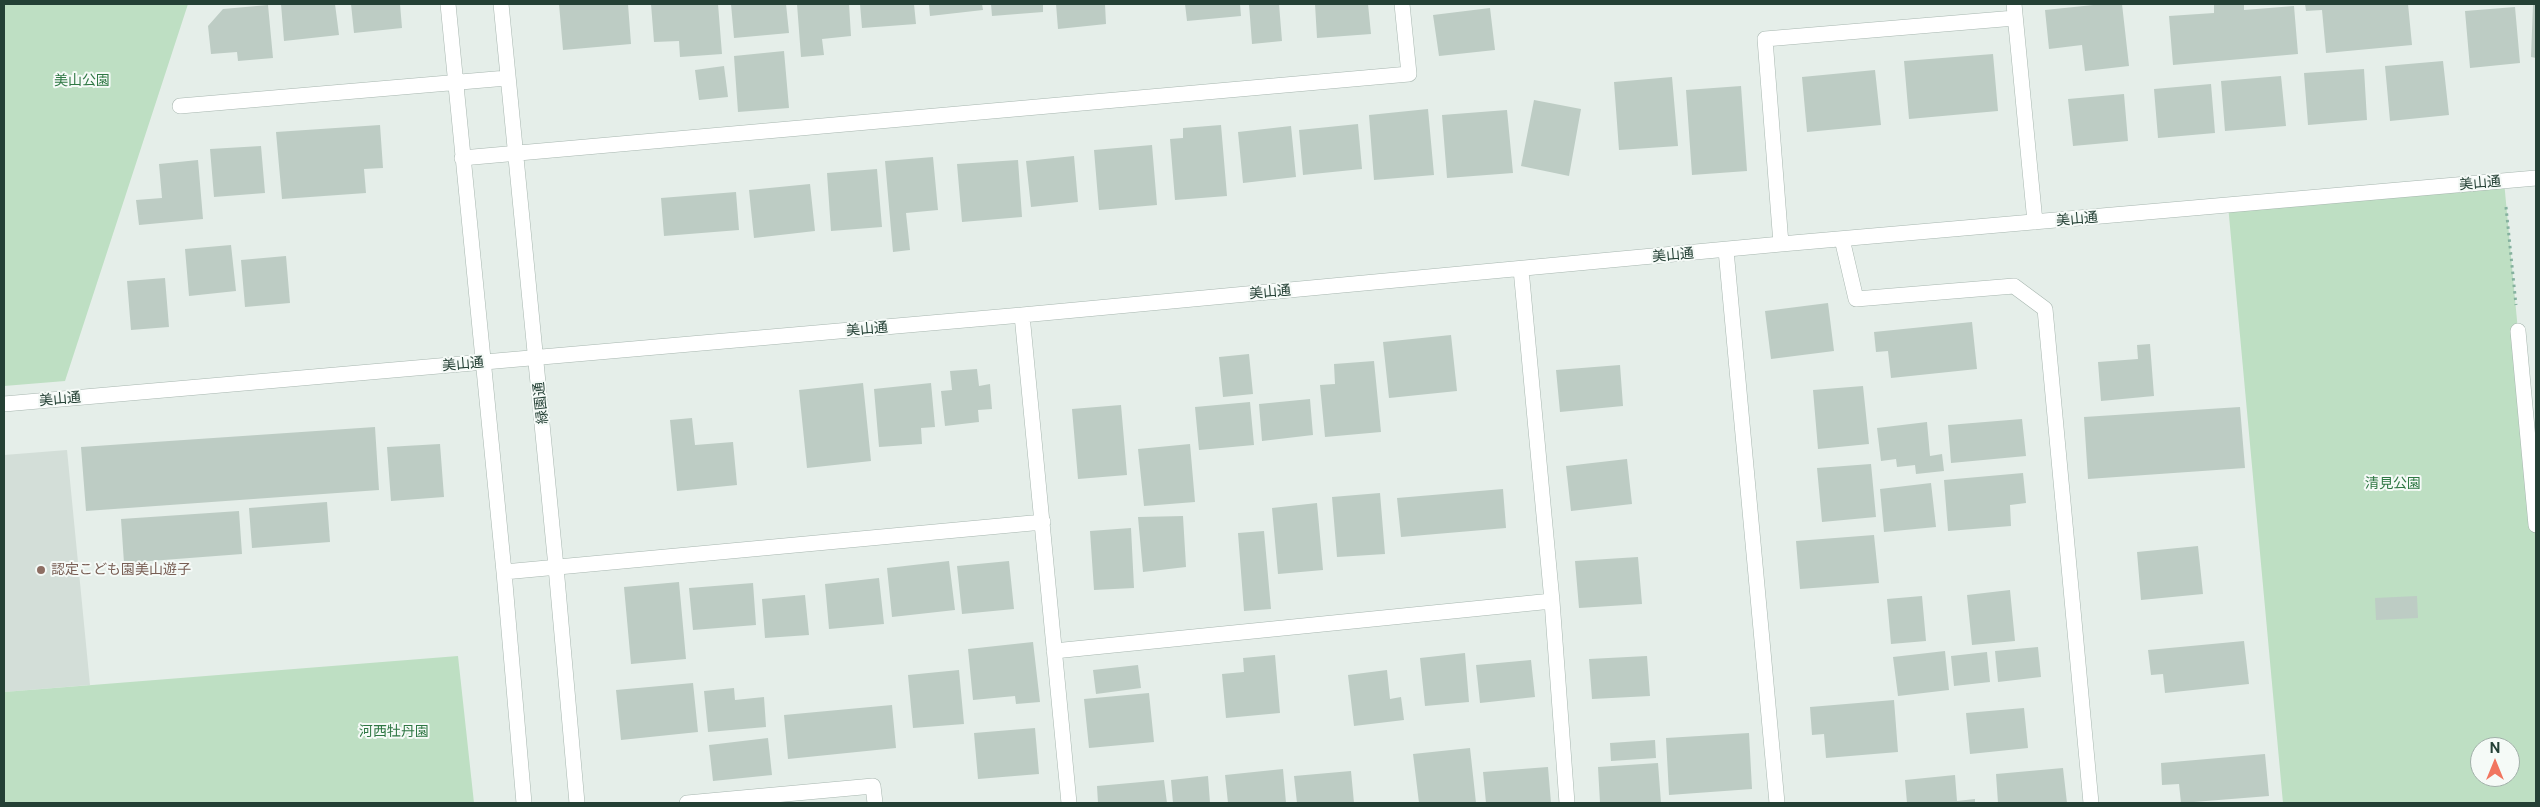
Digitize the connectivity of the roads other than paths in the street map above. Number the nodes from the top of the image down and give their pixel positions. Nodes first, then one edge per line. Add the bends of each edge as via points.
1 (448, 4) edge
2 (501, 4) edge
3 (1402, 4) edge
4 (2015, 11) edge
5 (508, 78) junction
6 (456, 82) junction
7 (180, 106) dead end
8 (514, 154) junction
9 (462, 158) junction
10 (2536, 178) edge
11 (2035, 222) junction
12 (1842, 239) junction
13 (1781, 244) junction
14 (1726, 250) junction
15 (1521, 269) junction
16 (1022, 316) junction
17 (2518, 331) road end
18 (536, 358) junction
19 (484, 362) junction
20 (4, 404) edge
21 (1043, 522) junction
22 (2536, 525) edge
23 (556, 568) junction
24 (504, 572) junction
25 (1552, 601) junction
26 (1054, 651) junction
27 (524, 803) edge
28 (576, 803) edge
29 (687, 803) edge
30 (875, 803) edge
31 (1069, 803) edge
32 (1567, 803) edge
33 (1776, 803) edge
34 (2091, 803) edge

1 - 6 street
2 - 5 street, 緑園通
3 - 8 street via 1409,74
4 - 11 street
4 - 13 street via 1765,39
5 - 6 street
5 - 8 street, 緑園通
6 - 7 street
6 - 9 street
8 - 9 street
8 - 18 street, 緑園通
9 - 19 street
10 - 11 street, 美山通
11 - 12 street, 美山通
12 - 13 street, 美山通
12 - 34 street via 1856,299 2014,286 2045,309
13 - 14 street, 美山通
14 - 15 street, 美山通
14 - 33 street
15 - 16 street, 美山通
15 - 25 street
16 - 18 street, 美山通
16 - 21 street
17 - 22 street
18 - 19 street, 美山通
18 - 23 street, 緑園通
19 - 20 street, 美山通
19 - 24 street
21 - 23 street
21 - 26 street
23 - 24 street
23 - 28 street, 緑園通
24 - 27 street
25 - 26 street
25 - 32 street
26 - 31 street
29 - 30 street via 873,786

